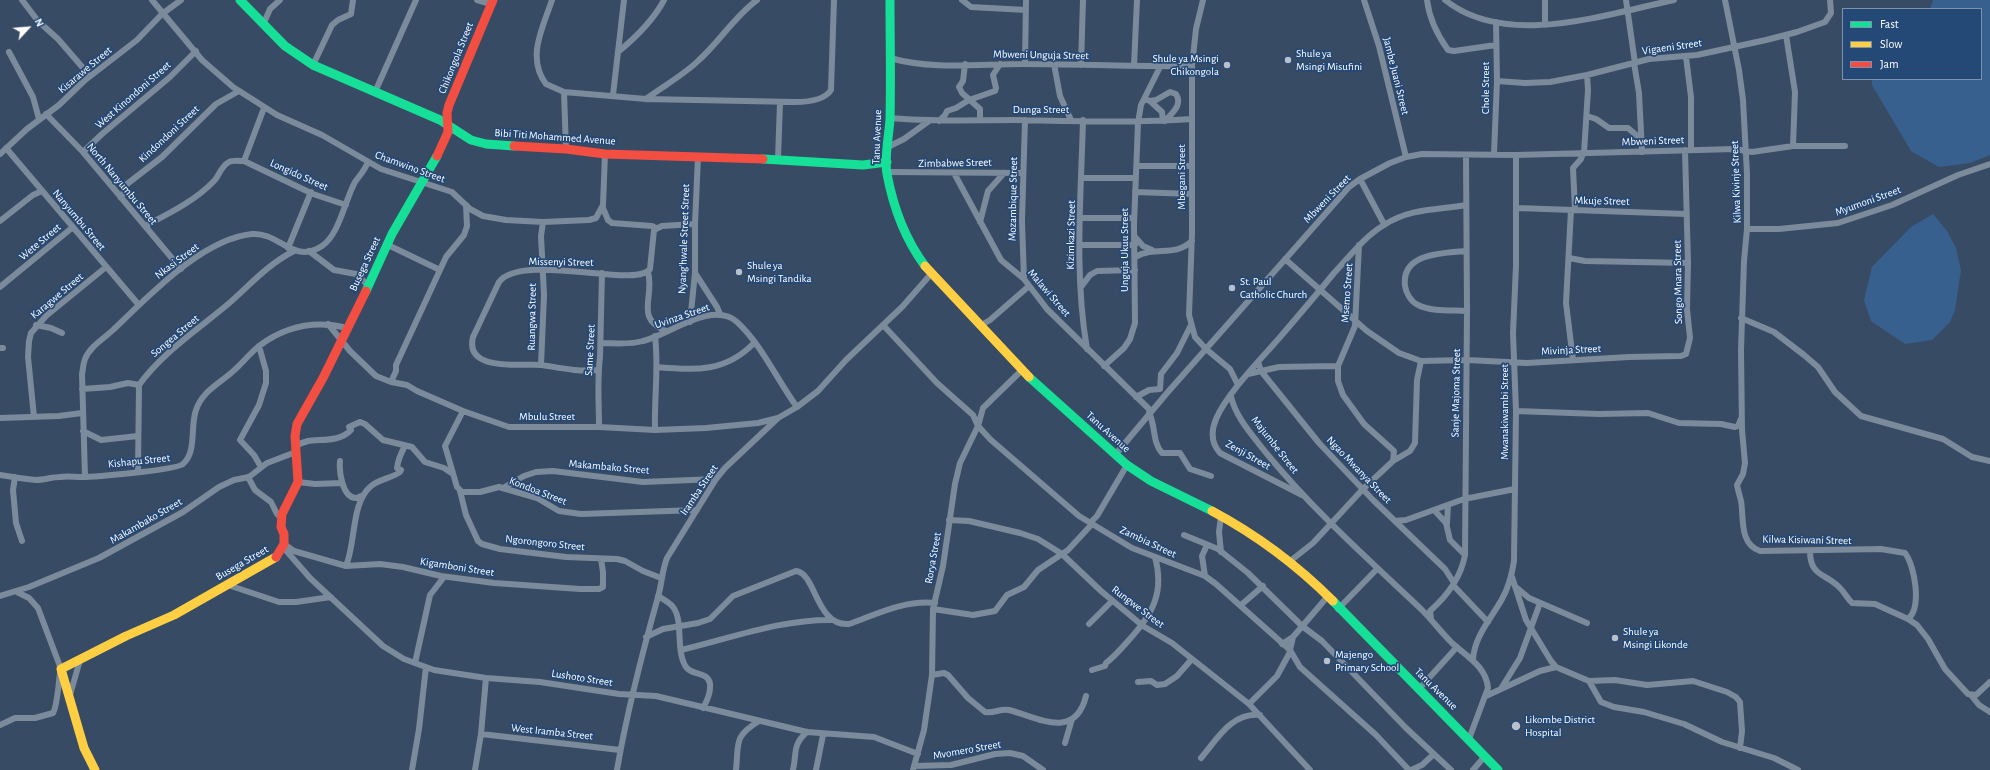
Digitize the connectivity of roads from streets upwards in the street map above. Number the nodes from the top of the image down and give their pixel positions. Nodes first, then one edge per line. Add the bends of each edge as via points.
1 (152, 0) edge
2 (181, 0) edge
3 (240, 0) edge
4 (280, 0) edge
5 (353, 0) edge
6 (416, 0) edge
7 (477, 0) edge
8 (552, 0) edge
9 (624, 0) edge
10 (664, 0) edge
11 (757, 0) edge
12 (834, 0) edge
13 (890, 0) edge
14 (962, 0) edge
15 (1026, 0) edge
16 (1083, 0) edge
17 (1138, 0) edge
18 (1203, 0) edge
19 (1364, 0) edge
20 (1427, 0) edge
21 (1445, 0) edge
22 (1545, 0) edge
23 (1626, 0) edge
24 (1674, 0) edge
25 (1725, 0) edge
26 (1830, 0) edge
27 (23, 1) edge
28 (492, 2) edge
29 (1026, 10) junction
30 (1627, 10) junction
31 (162, 14) junction
32 (1496, 22) junction
33 (263, 25) junction
34 (1545, 25) junction
35 (1786, 35) junction
36 (1496, 45) junction
37 (1734, 46) junction
38 (196, 51) junction
39 (9, 52) dead end
40 (618, 52) junction
41 (1686, 57) junction
42 (890, 58) junction
43 (1635, 63) junction
44 (965, 64) junction
45 (1000, 64) junction
46 (1025, 64) junction
47 (1054, 64) junction
48 (313, 65) junction
49 (1081, 65) junction
50 (1134, 66) junction
51 (1192, 66) junction
52 (1160, 67) junction
53 (90, 76) junction
54 (1587, 76) junction
55 (1497, 81) junction
56 (228, 82) junction
57 (239, 91) junction
58 (375, 92) junction
59 (564, 92) junction
60 (613, 95) junction
61 (225, 98) junction
62 (646, 99) junction
63 (969, 100) junction
64 (1147, 100) junction
65 (780, 102) junction
66 (264, 108) junction
67 (46, 114) junction
68 (1587, 116) junction
69 (890, 118) junction
70 (40, 119) junction
71 (980, 120) junction
72 (1026, 120) junction
73 (1071, 120) junction
74 (1083, 120) junction
75 (1192, 120) junction
76 (929, 121) junction
77 (939, 121) junction
78 (1164, 121) junction
79 (1138, 122) junction
80 (448, 126) junction
81 (1642, 140) junction
82 (1793, 146) junction
83 (1845, 146) dead end
84 (888, 147) junction
85 (6, 148) junction
86 (566, 149) junction
87 (1688, 150) junction
88 (1745, 150) junction
89 (83, 152) junction
90 (1642, 152) junction
91 (1584, 153) junction
92 (0, 154) edge
93 (605, 154) junction
94 (1494, 154) junction
95 (1466, 155) junction
96 (1516, 155) junction
97 (1406, 157) junction
98 (698, 158) junction
99 (778, 159) junction
100 (244, 161) junction
101 (368, 162) junction
102 (887, 162) junction
103 (1990, 164) edge
104 (1137, 166) junction
105 (1192, 166) junction
106 (887, 172) junction
107 (954, 173) junction
108 (1004, 173) junction
109 (1023, 173) junction
110 (1082, 178) junction
111 (1136, 178) junction
112 (1360, 179) junction
113 (422, 181) junction
114 (112, 187) junction
115 (124, 187) junction
116 (42, 191) junction
117 (310, 192) junction
118 (1135, 192) junction
119 (1192, 194) junction
120 (121, 198) junction
121 (346, 205) junction
122 (466, 205) junction
123 (1466, 205) junction
124 (603, 208) junction
125 (1517, 208) junction
126 (1573, 210) junction
127 (1686, 214) junction
128 (1081, 218) junction
129 (1134, 218) junction
130 (0, 221) edge
131 (543, 222) junction
132 (980, 222) junction
133 (694, 224) junction
134 (1384, 224) junction
135 (73, 226) junction
136 (145, 226) junction
137 (656, 228) junction
138 (1747, 229) junction
139 (1134, 236) junction
140 (1192, 241) junction
141 (1135, 244) junction
142 (388, 245) junction
143 (1080, 245) junction
144 (1359, 245) junction
145 (291, 249) junction
146 (1154, 250) junction
147 (309, 251) junction
148 (1466, 251) junction
149 (1135, 258) junction
150 (1569, 258) junction
151 (1285, 259) junction
152 (1688, 263) junction
153 (106, 267) junction
154 (181, 269) junction
155 (440, 270) junction
156 (542, 270) junction
157 (1135, 270) junction
158 (648, 272) junction
159 (695, 272) junction
160 (602, 273) junction
161 (931, 274) junction
162 (1024, 279) junction
163 (369, 286) junction
164 (1028, 286) junction
165 (0, 287) edge
166 (1081, 287) junction
167 (1319, 290) junction
168 (138, 304) junction
169 (1467, 311) junction
170 (720, 314) junction
171 (1742, 318) junction
172 (1355, 321) junction
173 (690, 322) junction
174 (328, 324) junction
175 (36, 325) junction
176 (883, 325) junction
177 (1191, 325) junction
178 (980, 326) junction
179 (347, 328) junction
180 (666, 331) junction
181 (62, 332) dead end
182 (655, 336) junction
183 (341, 340) junction
184 (600, 343) junction
185 (754, 343) junction
186 (259, 346) junction
187 (1087, 349) junction
188 (1206, 349) junction
189 (1629, 357) joint
190 (1467, 360) junction
191 (1573, 360) junction
192 (1420, 361) junction
193 (1258, 362) junction
194 (1515, 363) junction
195 (541, 365) junction
196 (1104, 366) junction
197 (1338, 366) junction
198 (657, 367) junction
199 (598, 370) junction
200 (1022, 370) junction
201 (1262, 372) junction
202 (1248, 374) junction
203 (391, 382) junction
204 (139, 385) junction
205 (1238, 386) junction
206 (82, 389) junction
207 (1231, 396) junction
208 (1136, 397) junction
209 (797, 407) junction
210 (464, 411) junction
211 (1516, 411) junction
212 (1150, 412) junction
213 (82, 413) junction
214 (34, 417) junction
215 (0, 418) edge
216 (778, 418) junction
217 (1742, 418) junction
218 (978, 426) junction
219 (599, 427) junction
220 (1737, 427) junction
221 (655, 430) junction
222 (83, 431) junction
223 (138, 436) junction
224 (1742, 442) junction
225 (405, 446) junction
226 (296, 449) junction
227 (1115, 455) junction
228 (340, 460) dead end
229 (1990, 461) edge
230 (1394, 462) junction
231 (1127, 465) junction
232 (261, 466) junction
233 (138, 471) junction
234 (453, 474) junction
235 (0, 475) edge
236 (1211, 476) dead end
237 (15, 477) junction
238 (85, 477) junction
239 (248, 478) junction
240 (716, 478) junction
241 (298, 482) junction
242 (342, 483) junction
243 (504, 488) junction
244 (1363, 489) junction
245 (1515, 489) junction
246 (460, 491) junction
247 (1302, 495) junction
248 (362, 496) junction
249 (1464, 500) junction
250 (1448, 505) junction
251 (697, 510) junction
252 (1434, 510) junction
253 (1221, 516) junction
254 (281, 517) junction
255 (950, 520) junction
256 (1395, 521) junction
257 (1091, 523) junction
258 (1331, 524) junction
259 (1447, 526) junction
260 (1184, 535) dead end
261 (22, 541) dead end
262 (1207, 545) junction
263 (284, 546) junction
264 (1810, 551) junction
265 (1221, 552) junction
266 (1062, 554) junction
267 (1465, 555) junction
268 (1155, 557) junction
269 (601, 559) junction
270 (1289, 562) junction
271 (346, 566) junction
272 (1377, 569) junction
273 (1205, 576) junction
274 (444, 577) junction
275 (1512, 577) junction
276 (662, 578) junction
277 (1453, 584) junction
278 (228, 585) junction
279 (1263, 586) junction
280 (1517, 587) junction
281 (17, 592) junction
282 (0, 596) edge
283 (658, 596) junction
284 (1328, 596) junction
285 (331, 597) junction
286 (1112, 601) junction
287 (1540, 603) junction
288 (1241, 605) junction
289 (934, 606) junction
290 (1338, 608) junction
291 (1422, 611) junction
292 (1430, 611) junction
293 (1430, 619) junction
294 (1908, 619) junction
295 (833, 620) junction
296 (1488, 622) junction
297 (1587, 623) dead end
298 (1089, 624) dead end
299 (678, 626) junction
300 (1143, 626) junction
301 (1302, 626) junction
302 (1530, 628) junction
303 (646, 637) junction
304 (1293, 637) junction
305 (1282, 644) junction
306 (1457, 647) junction
307 (681, 650) junction
308 (1290, 650) junction
309 (1473, 659) junction
310 (80, 660) junction
311 (1191, 660) junction
312 (415, 663) junction
313 (426, 667) junction
314 (1556, 667) junction
315 (61, 670) junction
316 (1092, 670) dead end
317 (932, 675) junction
318 (486, 678) junction
319 (1589, 681) junction
320 (1138, 682) dead end
321 (1990, 682) edge
322 (1502, 688) junction
323 (1419, 689) junction
324 (631, 694) junction
325 (70, 695) junction
326 (1971, 695) junction
327 (1086, 696) dead end
328 (1486, 696) junction
329 (1248, 704) junction
330 (703, 708) junction
331 (1990, 712) edge
332 (1260, 715) junction
333 (1072, 719) junction
334 (758, 721) junction
335 (0, 725) edge
336 (806, 732) junction
337 (481, 734) junction
338 (823, 734) junction
339 (1469, 739) junction
340 (1065, 742) dead end
341 (1740, 748) junction
342 (620, 750) junction
343 (918, 754) junction
344 (1434, 754) junction
345 (1485, 756) junction
346 (1201, 758) dead end
347 (91, 766) edge
348 (914, 768) edge
349 (1449, 769) edge
350 (95, 770) edge
351 (412, 770) edge
352 (475, 770) edge
353 (617, 770) edge
354 (736, 770) edge
355 (793, 770) edge
356 (816, 770) edge
357 (1043, 770) edge
358 (1310, 770) edge
359 (1410, 770) edge
360 (1473, 770) edge
361 (1498, 770) edge
362 (1798, 770) edge

1 - 31 street, Chamwino Street
2 - 31 street, Kisarawe Street
3 - 33 street, Bibi Titi Mohammed Avenue
4 - 33 street via 270,9
5 - 48 street via 351,14 332,25
6 - 58 street
7 - 28 street
8 - 59 street via 536,50 537,63 546,84
9 - 40 street
10 - 40 street via 654,16
11 - 62 street via 728,26 717,42 697,62
12 - 65 street via 828,95 817,100
13 - 42 street, Tanu Avenue
14 - 29 street via 971,7
15 - 29 street
16 - 49 street
17 - 50 street
18 - 51 street, Mbegani Street via 1196,29
19 - 97 street, Jambe Juani Street via 1379,46
20 - 36 street via 1433,23 1448,50
21 - 32 street via 1466,13
22 - 34 street
23 - 30 street
24 - 30 street
25 - 37 street, Kilwa Kivinje Street
26 - 35 street, Vigaeni Street via 1831,12 1825,22
27 - 53 street via 38,21 58,38
28 - 80 street, Chikongola Street via 449,105
29 - 46 street
30 - 34 street
30 - 43 street
31 - 38 street, Chamwino Street
31 - 53 street, Kisarawe Street via 137,40
32 - 34 street
32 - 36 street, Chole Street
33 - 48 street, Bibi Titi Mohammed Avenue via 285,46
35 - 37 street, Vigaeni Street
35 - 82 street via 1795,92
36 - 55 street, Chole Street
37 - 41 street, Vigaeni Street
37 - 88 street, Kilwa Kivinje Street via 1743,100
38 - 56 street, Chamwino Street
38 - 89 street, West Kinondoni Street via 170,77
39 - 70 street via 33,97
40 - 60 street
41 - 43 street, Vigaeni Street via 1657,58
41 - 87 street, Songo Mnara Street via 1691,97
42 - 44 street, Mbweni Unguja Street via 910,63
42 - 69 street, Tanu Avenue
43 - 54 street, Vigaeni Street
43 - 81 street
44 - 45 street, Mbweni Unguja Street
44 - 63 street via 959,87
45 - 46 street, Mbweni Unguja Street
45 - 63 street via 993,75 995,90
46 - 47 street, Mbweni Unguja Street
47 - 49 street, Mbweni Unguja Street
47 - 73 street via 1060,96
48 - 58 street, Bibi Titi Mohammed Avenue
49 - 50 street, Mbweni Unguja Street
50 - 52 street, Mbweni Unguja Street
51 - 52 street, Mbweni Unguja Street
51 - 75 street, Mbegani Street
52 - 64 street, Unguja Ukuu Street
53 - 67 street, Kisarawe Street
54 - 55 street, Vigaeni Street via 1537,83
54 - 68 street
55 - 94 street, Chole Street
56 - 57 street, Chamwino Street
56 - 61 street
57 - 61 street, Kindondoni Street
57 - 66 street, Chamwino Street
58 - 80 street, Bibi Titi Mohammed Avenue via 440,120
59 - 60 street
59 - 86 street
60 - 62 street
61 - 115 street, Kindondoni Street via 162,157
62 - 65 street
63 - 71 street via 980,109
63 - 77 street via 947,111
64 - 78 street via 1162,112
64 - 78 street via 1156,100 1170,92 1176,94 1178,104
64 - 79 street, Unguja Ukuu Street
65 - 99 street
66 - 100 street
66 - 101 street, Chamwino Street via 322,135
67 - 70 street, Kisarawe Street
67 - 89 street, North Nanyumbu Street
68 - 81 street via 1609,128 1628,128
68 - 91 street
69 - 76 street, Dunga Street
69 - 84 street, Tanu Avenue
70 - 85 street, Kisarawe Street
71 - 72 street, Dunga Street
71 - 77 street, Dunga Street
72 - 73 street, Dunga Street
72 - 109 street, Mozambique Street
73 - 74 street, Dunga Street
74 - 79 street, Dunga Street
74 - 110 street, Kizimkazi Street
75 - 78 street, Dunga Street
75 - 105 street, Mbegani Street
76 - 77 street, Dunga Street
76 - 84 street
78 - 79 street, Dunga Street
79 - 104 street, Unguja Ukuu Street
80 - 86 street, Bibi Titi Mohammed Avenue via 471,140 486,144
80 - 113 street, Busega Street via 442,147
81 - 90 street
82 - 83 street, Mbweni Street
82 - 88 street, Mbweni Street via 1757,152
84 - 102 street, Tanu Avenue
85 - 92 street, Kisarawe Street
85 - 116 street, Nanyumbu Street
86 - 93 street, Bibi Titi Mohammed Avenue
87 - 88 street, Mbweni Street
87 - 90 street, Mbweni Street
87 - 127 street, Songo Mnara Street
88 - 138 street, Kilwa Kivinje Street
89 - 114 street, North Nanyumbu Street
90 - 91 street, Mbweni Street
91 - 96 street, Mbweni Street
91 - 126 street via 1572,168
93 - 98 street, Bibi Titi Mohammed Avenue
93 - 124 street
94 - 95 street, Mbweni Street
94 - 96 street, Mbweni Street
95 - 97 street, Mbweni Street via 1439,153
95 - 123 street, Sanje Majoma Street
96 - 125 street, Mwanakiwambi Street
97 - 112 street, Mbweni Street
98 - 99 street, Bibi Titi Mohammed Avenue
98 - 133 street, Nyang'hwale Street Street
99 - 102 street, Bibi Titi Mohammed Avenue via 863,165
100 - 117 street, Longido Street
100 - 136 street via 229,162 220,169 216,180 202,192
101 - 113 street, Chamwino Street via 403,177
101 - 121 street
102 - 106 street, Tanu Avenue
103 - 138 street, Myumoni Street via 1958,175 1892,205 1838,223 1779,229
104 - 105 street
104 - 111 street, Unguja Ukuu Street
105 - 119 street, Mbegani Street
106 - 107 street, Zimbabwe Street
106 - 161 street, Tanu Avenue via 894,203 904,230 913,250
107 - 108 street, Zimbabwe Street
107 - 132 street, Malawi Street
108 - 109 street, Zimbabwe Street
108 - 132 street via 988,191
109 - 162 street, Mozambique Street
110 - 111 street
110 - 128 street, Kizimkazi Street
111 - 118 street, Unguja Ukuu Street
112 - 134 street
112 - 151 street, Mbweni Street via 1349,187
113 - 122 street, Chamwino Street via 452,192
113 - 142 street, Busega Street
114 - 115 street
114 - 120 street, North Nanyumbu Street
115 - 120 street
116 - 130 street
116 - 135 street, Nanyumbu Street
117 - 121 street, Longido Street
117 - 145 street
118 - 119 street
118 - 129 street, Unguja Ukuu Street
119 - 140 street, Mbegani Street
120 - 136 street, North Nanyumbu Street
121 - 147 street via 329,240 323,246
122 - 131 street, Chamwino Street via 476,214 483,216
122 - 155 street via 467,226 464,235 446,257
123 - 134 street via 1418,210
123 - 148 street, Sanje Majoma Street
124 - 131 street, Chamwino Street via 592,220
124 - 137 street via 612,223
125 - 126 street, Mkuje Street
125 - 194 street, Mwanakiwambi Street via 1513,333
126 - 127 street, Mkuje Street
126 - 150 street
127 - 152 street, Songo Mnara Street
128 - 129 street
128 - 143 street, Kizimkazi Street
129 - 139 street, Unguja Ukuu Street
131 - 156 street, Ruangwa Street
132 - 162 street, Malawi Street via 996,254
133 - 137 street
133 - 159 street, Nyang'hwale Street Street
134 - 144 street
135 - 153 street, Nanyumbu Street
135 - 165 street, Wete Street
136 - 154 street, North Nanyumbu Street
137 - 158 street
138 - 171 street, Kilwa Kivinje Street
139 - 141 street, Unguja Ukuu Street
139 - 146 street via 1142,246
140 - 146 street via 1179,250
140 - 177 street, Mbegani Street via 1189,310
141 - 143 street
141 - 149 street, Unguja Ukuu Street
142 - 155 street
142 - 163 street, Busega Street
143 - 166 street, Kizimkazi Street
144 - 167 street
144 - 172 street, Msemo Street
145 - 147 street via 302,253
145 - 154 street, Nkasi Street via 266,235 246,235 217,245
145 - 204 street, Songea Street via 270,264 253,283 158,362
146 - 149 street
147 - 163 street via 334,270 356,274
148 - 169 street, Sanje Majoma Street
148 - 169 street via 1436,254 1416,261 1409,266 1405,275 1405,287 1408,296 1417,305
149 - 157 street, Unguja Ukuu Street
150 - 152 street via 1586,261
150 - 191 street via 1566,303
151 - 167 street
151 - 188 street, Mbweni Street
152 - 189 street, Songo Mnara Street via 1687,310 1690,338 1686,354
153 - 168 street, Nanyumbu Street
153 - 175 street, Karagwe Street
154 - 168 street, Nkasi Street
155 - 203 street via 396,365
156 - 160 street, Missenyi Street
156 - 195 street, Ruangwa Street via 544,295
156 - 195 street, Missenyi Street via 512,273 503,277 472,342 477,354 490,362 516,366
157 - 166 street via 1097,271 1090,275
157 - 196 street, Unguja Ukuu Street via 1134,330 1124,348
158 - 160 street, Missenyi Street via 630,275
158 - 180 street via 648,317 653,324
159 - 170 street
159 - 173 street, Nyang'hwale Street Street
160 - 184 street, Same Street
161 - 176 street, Iramba Street
161 - 178 street, Tanu Avenue
162 - 164 street, Malawi Street
163 - 179 street, Busega Street
164 - 178 street
164 - 187 street, Malawi Street
166 - 187 street, Kizimkazi Street
167 - 172 street
167 - 193 street
168 - 206 street, Nkasi Street via 85,359
169 - 190 street, Sanje Majoma Street
170 - 173 street, Uvinza Street
170 - 185 street, Uvinza Street via 737,322
171 - 217 street, Kilwa Kisiwani Street
171 - 229 street via 1774,332 1804,355 1818,367 1835,392 1861,416 1943,439 1972,457
172 - 192 street via 1400,353
172 - 197 street, Msemo Street via 1354,330
173 - 180 street, Uvinza Street
174 - 179 street, Kishapu Street
174 - 183 street, Mbulu Street
174 - 186 street, Kishapu Street via 286,330
175 - 181 street
175 - 214 street, Karagwe Street via 29,341
176 - 209 street, Iramba Street via 818,391
176 - 218 street, Zambia Street via 936,383 973,415
177 - 188 street, Mbegani Street via 1195,337
177 - 208 street via 1177,353 1161,374 1160,389 1149,390
178 - 200 street, Tanu Avenue
179 - 183 street, Busega Street
180 - 182 street, Uvinza Street
182 - 184 street, Uvinza Street via 639,342
182 - 198 street
183 - 203 street, Mbulu Street via 373,374
183 - 226 street, Busega Street via 297,424
184 - 199 street, Same Street
185 - 198 street via 743,354 714,368
185 - 209 street, Uvinza Street
186 - 232 street via 266,371 266,383 259,405 240,440
186 - 233 street, Kishapu Street via 200,400 195,411 191,450 183,464 170,469
187 - 196 street, Malawi Street
188 - 205 street, Mbegani Street via 1230,369
188 - 212 street, Mbweni Street
189 - 191 street, Mivinja Street
190 - 192 street, Mivinja Street
190 - 194 street, Mivinja Street
190 - 249 street, Sanje Majoma Street
191 - 194 street, Mivinja Street
192 - 230 street via 1415,443 1410,451
193 - 201 street, Ngao Mwanya Street
193 - 202 street
194 - 211 street, Mwanakiwambi Street
195 - 199 street, Missenyi Street via 574,371
196 - 208 street, Malawi Street
197 - 201 street via 1285,367
197 - 230 street, Msemo Street via 1338,381 1343,395 1364,424 1394,451
198 - 221 street
199 - 219 street, Same Street
200 - 218 street, Rorya Street via 986,404
200 - 227 street, Tanu Avenue
201 - 202 street
201 - 244 street, Ngao Mwanya Street via 1309,432
202 - 205 street
203 - 210 street, Mbulu Street via 407,384
204 - 206 street via 128,383
204 - 223 street
205 - 207 street
206 - 213 street, Nkasi Street
207 - 247 street, Majumbe Street via 1237,413 1249,430
207 - 247 street, Zenji Street via 1216,419 1213,430 1215,447 1220,453
208 - 212 street, Malawi Street
209 - 216 street, Iramba Street
210 - 219 street, Mbulu Street via 509,427
210 - 234 street via 445,446
211 - 220 street via 1648,413 1679,423
211 - 245 street, Mwanakiwambi Street
212 - 227 street, Mbweni Street
212 - 236 street via 1157,448 1162,454 1180,453 1190,469
213 - 214 street
213 - 222 street, Nkasi Street
214 - 215 street
216 - 221 street, Mbulu Street via 758,423
216 - 240 street, Iramba Street
217 - 220 street
217 - 224 street, Kilwa Kisiwani Street
218 - 255 street, Rorya Street via 960,463 954,484
218 - 257 street, Zambia Street via 1059,500
219 - 221 street, Mbulu Street
220 - 224 street
222 - 223 street via 101,440
222 - 238 street, Nkasi Street
223 - 233 street
224 - 264 street, Kilwa Kisiwani Street via 1744,469 1737,485 1743,526 1749,542 1760,551
225 - 226 street, Makambako Street via 382,440 365,424 357,422 349,427 349,432 338,438 306,442
225 - 234 street via 415,449 426,462
225 - 248 street via 400,453 397,468 400,472 376,482
226 - 232 street, Makambako Street
226 - 241 street, Busega Street
227 - 231 street, Tanu Avenue
228 - 242 street
230 - 244 street
231 - 253 street, Tanu Avenue via 1151,482
231 - 257 street
232 - 239 street, Makambako Street
233 - 238 street, Kishapu Street
234 - 246 street
235 - 237 street, Kishapu Street
237 - 238 street, Kishapu Street via 37,480 61,476
237 - 261 street via 13,490 16,523
239 - 254 street via 255,490 271,502
239 - 281 street, Makambako Street via 234,480 219,487 183,512 98,558
240 - 243 street, Makambako Street via 643,482 553,471 524,476
240 - 251 street, Iramba Street
241 - 242 street
241 - 254 street, Busega Street
242 - 248 street via 350,495 356,498
243 - 246 street, Kondoa Street via 497,487 479,492
243 - 251 street, Kondoa Street via 536,498 554,509 567,513
244 - 256 street, Ngao Mwanya Street
244 - 258 street
245 - 249 street
245 - 275 street, Mwanakiwambi Street via 1515,549
246 - 269 street, Ngorongoro Street via 466,515 480,544 500,549
247 - 258 street, Majumbe Street
248 - 271 street
249 - 250 street
249 - 267 street, Sanje Majoma Street
250 - 252 street
250 - 259 street
251 - 276 street, Iramba Street via 667,558
252 - 256 street via 1406,520
252 - 259 street
253 - 265 street
253 - 270 street, Tanu Avenue
254 - 263 street
255 - 266 street, Rungwe Street via 969,521 1025,535 1038,539
255 - 289 street, Rorya Street
256 - 277 street, Ngao Mwanya Street via 1445,569
257 - 266 street via 1073,546
257 - 268 street, Zambia Street via 1132,548
258 - 270 street via 1313,543
258 - 272 street, Majumbe Street
259 - 267 street via 1450,540
260 - 262 street
262 - 265 street
262 - 273 street via 1202,556
263 - 271 street, Kigamboni Street
263 - 278 street, Busega Street via 275,559
263 - 285 street, Lushoto Street via 302,569
264 - 294 street via 1810,563 1816,571 1839,587 1852,603 1874,604
264 - 294 street, Kilwa Kisiwani Street via 1882,550 1905,553 1911,563 1916,602 1913,614
265 - 279 street
266 - 286 street, Rungwe Street
266 - 289 street via 1038,570 1024,587 1007,596 992,612 973,615
267 - 277 street, Sanje Majoma Street via 1463,568
268 - 273 street, Zambia Street
268 - 300 street via 1159,586 1153,607
269 - 274 street, Kigamboni Street via 603,586 598,589 494,584
269 - 276 street, Ngorongoro Street via 625,561 643,572
270 - 284 street, Tanu Avenue
271 - 274 street, Kigamboni Street via 387,564
272 - 290 street
272 - 291 street, Majumbe Street
273 - 288 street, Zambia Street
274 - 312 street via 429,597
275 - 280 street
275 - 296 street, Mwanakiwambi Street
276 - 283 street, Iramba Street
277 - 292 street, Sanje Majoma Street
277 - 296 street, Ngao Mwanya Street
278 - 285 street via 279,602
278 - 310 street, Busega Street via 174,615
279 - 288 street
279 - 301 street
280 - 287 street via 1527,597
280 - 302 street
281 - 282 street, Makambako Street
281 - 315 street via 29,598 38,608
283 - 299 street via 673,607
283 - 303 street, Iramba Street
284 - 290 street, Tanu Avenue
284 - 301 street
285 - 312 street, Lushoto Street via 383,646
286 - 298 street
286 - 300 street, Rungwe Street
287 - 297 street
287 - 302 street
288 - 305 street, Zambia Street
289 - 295 street via 922,602 911,604 849,624
289 - 317 street, Rorya Street
290 - 323 street, Tanu Avenue
291 - 292 street
291 - 293 street, Majumbe Street
292 - 293 street
293 - 306 street, Majumbe Street
294 - 326 street via 1924,632 1945,669
295 - 299 street via 823,608 804,574 796,571 733,596 710,619
295 - 307 street via 798,621
296 - 309 street, Mwanakiwambi Street via 1474,647
299 - 303 street via 663,629
299 - 307 street
300 - 311 street, Rungwe Street via 1172,643
300 - 316 street via 1105,666
301 - 304 street
301 - 344 street via 1322,641
302 - 314 street
302 - 322 street via 1520,658
303 - 324 street, Iramba Street
304 - 305 street
304 - 308 street
305 - 308 street, Zambia Street
306 - 309 street, Majumbe Street
306 - 323 street
307 - 330 street via 686,667 705,676 709,681 709,695
308 - 329 street via 1274,679 1269,681
308 - 359 street, Zambia Street via 1300,667 1376,735
309 - 328 street, Majumbe Street via 1488,682
310 - 315 street, Busega Street
310 - 325 street
311 - 320 street via 1177,676 1165,684
311 - 329 street, Rungwe Street
312 - 313 street, Lushoto Street
313 - 318 street, Lushoto Street
313 - 351 street via 420,729
314 - 319 street
314 - 322 street via 1540,671
315 - 325 street
315 - 335 street via 53,713 35,718 15,718
317 - 333 street via 948,675 968,698 987,713 1009,710 1049,723
317 - 343 street, Rorya Street
318 - 324 street, Lushoto Street via 523,680
318 - 337 street
319 - 341 street via 1601,702 1606,705 1644,712 1684,724
319 - 341 street via 1615,680 1647,686 1693,681 1727,692 1740,702
321 - 326 street
322 - 328 street
323 - 339 street, Tanu Avenue
324 - 330 street, Lushoto Street via 656,696
324 - 342 street, Iramba Street
325 - 347 street
326 - 331 street via 1979,705
327 - 333 street via 1081,710
328 - 339 street, Majumbe Street
329 - 332 street, Rungwe Street
330 - 334 street, Lushoto Street
332 - 346 street via 1249,714 1236,719
332 - 358 street, Rungwe Street
333 - 340 street
334 - 336 street, Lushoto Street
334 - 354 street via 746,729 739,738
336 - 338 street, Lushoto Street
336 - 355 street via 795,748
337 - 342 street, West Iramba Street
337 - 352 street
338 - 343 street, Lushoto Street via 874,737
338 - 356 street
339 - 345 street, Tanu Avenue
341 - 362 street via 1774,758
342 - 353 street, Iramba Street
343 - 348 street, Rorya Street
344 - 349 street
344 - 359 street via 1422,765
345 - 360 street
345 - 361 street, Tanu Avenue
347 - 350 street
348 - 357 street, Mvomero Street via 951,765 995,754 1010,753 1023,756

